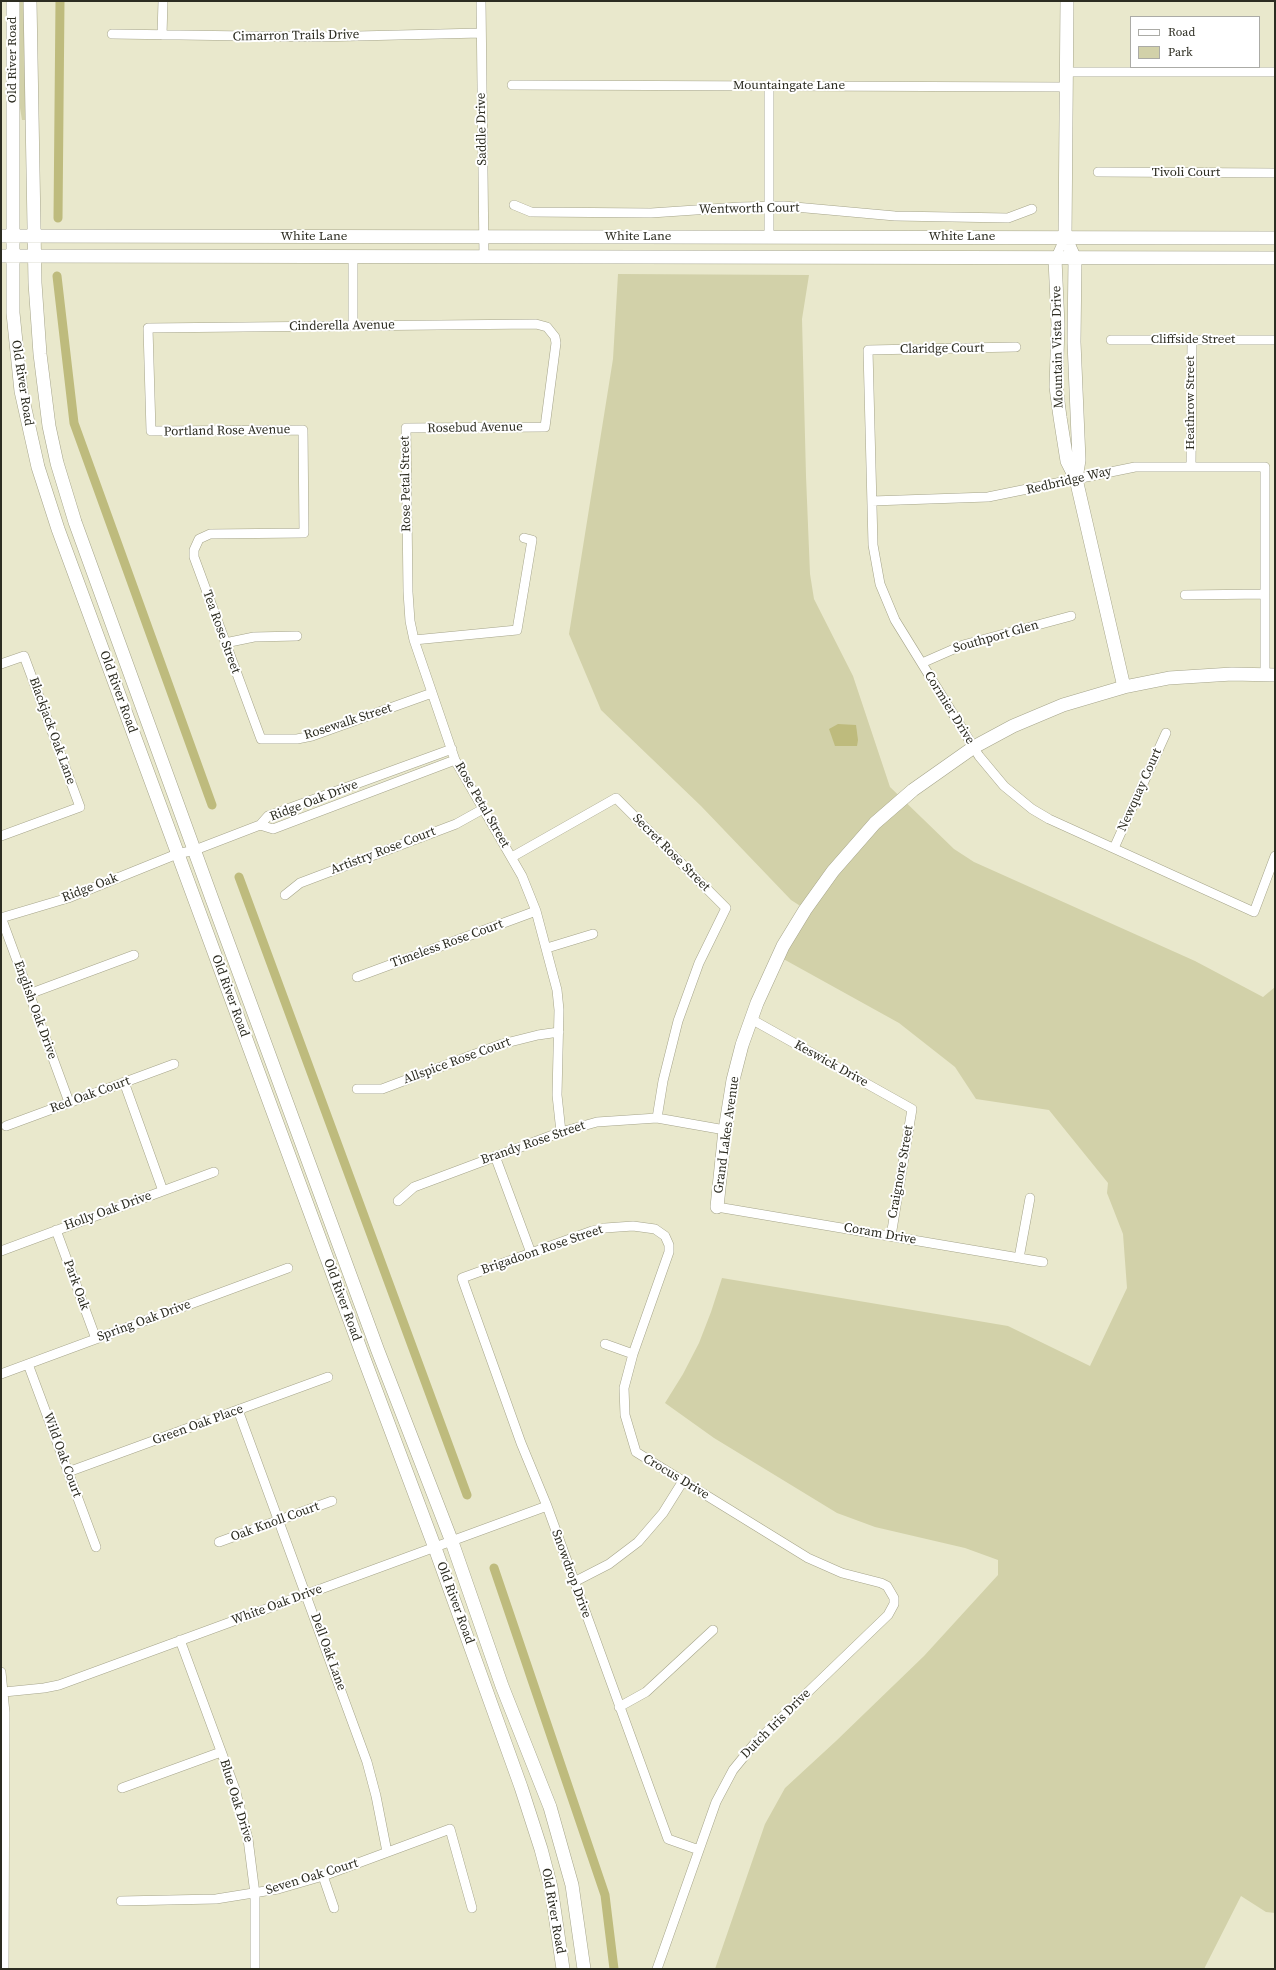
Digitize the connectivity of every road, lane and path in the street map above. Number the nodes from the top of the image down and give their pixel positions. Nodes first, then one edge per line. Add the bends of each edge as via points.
1 (13, 1) edge
2 (30, 1) edge
3 (163, 1) edge
4 (481, 1) edge
5 (1066, 1) edge
6 (481, 33) junction
7 (112, 34) dead end
8 (162, 35) junction
9 (1066, 72) junction
10 (1275, 72) edge
11 (512, 85) dead end
12 (769, 86) junction
13 (1066, 87) junction
14 (1098, 172) dead end
15 (1275, 173) edge
16 (514, 205) dead end
17 (769, 206) junction
18 (1032, 209) dead end
19 (7, 236) edge
20 (36, 236) junction
21 (276, 237) junction
22 (484, 237) junction
23 (769, 237) junction
24 (1065, 237) junction
25 (1275, 238) edge
26 (7, 256) edge
27 (35, 256) junction
28 (219, 256) junction
29 (353, 256) junction
30 (484, 257) junction
31 (693, 257) junction
32 (1275, 258) edge
33 (1055, 259) junction
34 (1075, 259) junction
35 (353, 326) junction
36 (1111, 340) dead end
37 (1192, 340) junction
38 (1275, 340) edge
39 (1016, 347) dead end
40 (868, 350) joint
41 (545, 427) joint
42 (406, 428) joint
43 (151, 431) joint
44 (1191, 467) junction
45 (1076, 479) junction
46 (872, 501) junction
47 (213, 534) joint
48 (524, 538) dead end
49 (1265, 594) junction
50 (1185, 595) dead end
51 (1072, 616) dead end
52 (297, 636) dead end
53 (414, 640) junction
54 (225, 643) junction
55 (922, 663) junction
56 (1, 664) edge
57 (1270, 675) edge
58 (1124, 687) junction
59 (432, 693) junction
60 (1166, 732) dead end
61 (261, 739) joint
62 (974, 747) junction
63 (452, 749) junction
64 (455, 760) junction
65 (483, 809) junction
66 (260, 825) junction
67 (1, 836) edge
68 (1114, 848) junction
69 (195, 850) junction
70 (177, 854) junction
71 (1275, 856) edge
72 (512, 857) junction
73 (285, 895) dead end
74 (536, 911) junction
75 (1, 918) edge
76 (593, 934) dead end
77 (547, 948) junction
78 (134, 955) dead end
79 (357, 977) dead end
80 (29, 994) junction
81 (751, 1020) junction
82 (559, 1032) junction
83 (174, 1064) dead end
84 (124, 1082) junction
85 (357, 1089) dead end
86 (69, 1102) junction
87 (912, 1109) joint
88 (657, 1118) junction
89 (6, 1126) dead end
90 (725, 1130) junction
91 (561, 1132) junction
92 (495, 1156) junction
93 (214, 1172) dead end
94 (164, 1191) junction
95 (1030, 1198) dead end
96 (398, 1201) dead end
97 (716, 1207) joint
98 (56, 1230) junction
99 (891, 1236) junction
100 (667, 1239) joint
101 (1, 1251) edge
102 (531, 1253) junction
103 (1020, 1258) junction
104 (1043, 1262) dead end
105 (288, 1268) dead end
106 (462, 1278) joint
107 (96, 1339) junction
108 (604, 1344) dead end
109 (633, 1354) junction
110 (28, 1364) junction
111 (1, 1374) edge
112 (328, 1377) dead end
113 (238, 1410) junction
114 (68, 1472) junction
115 (683, 1481) junction
116 (332, 1501) dead end
117 (547, 1506) junction
118 (279, 1520) junction
119 (219, 1542) dead end
120 (452, 1542) junction
121 (96, 1547) dead end
122 (435, 1548) junction
123 (574, 1582) junction
124 (306, 1594) junction
125 (888, 1615) joint
126 (713, 1630) dead end
127 (180, 1640) junction
128 (1, 1672) edge
129 (4, 1692) junction
130 (619, 1707) junction
131 (221, 1752) junction
132 (122, 1788) dead end
133 (699, 1850) junction
134 (386, 1852) junction
135 (323, 1876) junction
136 (255, 1894) junction
137 (3, 1898) edge
138 (121, 1901) dead end
139 (334, 1908) dead end
140 (472, 1908) dead end
141 (4, 1969) edge
142 (255, 1969) edge
143 (564, 1969) edge
144 (584, 1969) edge
145 (658, 1969) edge

1 - 19 main road, Old River Road
2 - 20 main road, Old River Road
3 - 8 street
4 - 6 street, Saddle Drive
5 - 9 main road, Mountain Vista Drive
6 - 8 street, Cimarron Trails Drive via 316,37
6 - 22 street, Saddle Drive
7 - 8 street, Cimarron Trails Drive
9 - 10 street
9 - 13 main road, Mountain Vista Drive
11 - 12 street, Mountaingate Lane
12 - 13 street, Mountaingate Lane
12 - 17 street
13 - 24 main road, Mountain Vista Drive
14 - 15 street, Tivoli Court
16 - 17 street, Wentworth Court via 531,212 665,212
17 - 18 street, Wentworth Court via 895,216 1008,218
17 - 23 street
19 - 20 main road, White Lane
19 - 26 main road, Old River Road
20 - 21 main road, White Lane
20 - 27 main road, Old River Road
21 - 22 main road, White Lane
21 - 28 main road via 267,249 230,251
22 - 23 main road, White Lane
22 - 30 street, Saddle Drive
23 - 24 main road, White Lane
23 - 31 main road via 762,248 705,250
24 - 25 main road, White Lane
24 - 33 street, Mountain Vista Drive
24 - 34 main road, Mountain Vista Drive
26 - 27 main road, White Lane
26 - 70 main road, Old River Road via 21,391 38,467 58,529
27 - 28 main road, White Lane
27 - 69 main road, Old River Road via 40,354 57,463 75,522
28 - 29 main road, White Lane
29 - 30 main road, White Lane
29 - 35 street
30 - 31 main road, White Lane
31 - 33 main road, White Lane
32 - 34 main road, White Lane
33 - 34 main road, White Lane
33 - 45 main road, Mountain Vista Drive via 1058,325 1056,387 1067,461
34 - 45 main road, Mountain Vista Drive via 1074,342 1079,460
35 - 41 street, Cinderella Avenue via 536,324 547,327 552,331 556,343
35 - 43 street, Cinderella Avenue via 148,328
36 - 37 street, Cliffside Street
37 - 38 street, Cliffside Street
37 - 44 street, Heathrow Street
39 - 40 street, Claridge Court
40 - 46 street, Cormier Drive
41 - 42 street, Rosebud Avenue
42 - 53 street, Rose Petal Street via 408,592
43 - 47 street, Portland Rose Avenue via 303,430 304,533
44 - 45 street, Redbridge Way via 1135,467
44 - 49 street, Redbridge Way via 1265,467
45 - 46 street, Redbridge Way via 988,497
45 - 58 main road, Mountain Vista Drive
46 - 55 street, Cormier Drive via 873,545 880,584 895,620
47 - 54 street, Tea Rose Street via 199,539 194,557
48 - 53 street via 532,540 517,630
49 - 50 street
49 - 57 street
51 - 55 street, Southport Glen via 964,645
52 - 54 street via 254,637
53 - 59 street, Rose Petal Street
54 - 61 street, Tea Rose Street
55 - 62 street, Cormier Drive
56 - 67 street, Blackjack Oak Lane via 24,656 80,807
57 - 58 main road, Grand Lakes Avenue via 1196,676
58 - 62 main road, Grand Lakes Avenue via 1070,702
59 - 61 street, Rosewalk Street via 312,736
59 - 63 street, Rose Petal Street
60 - 68 street, Newquay Court
62 - 68 street, Cormier Drive via 1004,786 1032,809
62 - 81 main road, Grand Lakes Avenue via 902,799 875,823 833,871 783,946
63 - 64 street, Rose Petal Street
63 - 66 street, Ridge Oak Drive via 268,816
64 - 65 street, Rose Petal Street
64 - 66 street, Ridge Oak Drive via 273,829
65 - 72 street, Rose Petal Street
65 - 73 street, Artistry Rose Court via 456,824 300,883
66 - 69 street, Ridge Oak Drive
68 - 71 street, Cormier Drive via 1254,912
69 - 70 street, Ridge Oak Drive
69 - 120 main road, Old River Road via 378,1351
70 - 75 street, Ridge Oak via 68,898
70 - 122 main road, Old River Road
72 - 74 street, Rose Petal Street
72 - 88 street, Secret Rose Street via 616,798 726,908 699,963 678,1021
74 - 77 street, Rose Petal Street
74 - 79 street, Timeless Rose Court
75 - 80 street, English Oak Drive
76 - 77 street
77 - 82 street, Rose Petal Street via 557,990
78 - 80 street
80 - 86 street, English Oak Drive
81 - 87 street, Keswick Drive
81 - 90 main road, Grand Lakes Avenue via 733,1080
82 - 85 street, Allspice Rose Court via 502,1044 382,1089
82 - 91 street, Rose Petal Street via 557,1095
83 - 84 street, Red Oak Court
84 - 86 street, Red Oak Court
84 - 94 street
86 - 89 street, Red Oak Court
87 - 99 street, Craignore Street
88 - 90 street, Brandy Rose Street
88 - 91 street, Brandy Rose Street via 597,1122
90 - 97 main road, Grand Lakes Avenue
91 - 92 street, Brandy Rose Street
92 - 96 street, Brandy Rose Street via 414,1187
92 - 102 street
93 - 94 street, Holly Oak Drive
94 - 98 street, Holly Oak Drive
95 - 103 street
97 - 99 street, Coram Drive
98 - 101 street, Holly Oak Drive
98 - 107 street, Park Oak
99 - 103 street, Coram Drive
100 - 102 street, Brigadoon Rose Street via 655,1229 619,1226 592,1231
100 - 109 street, Crocus Drive via 669,1252
102 - 106 street, Brigadoon Rose Street
103 - 104 street, Coram Drive
105 - 107 street, Spring Oak Drive
106 - 117 street, Snowdrop Drive via 521,1443
107 - 110 street, Spring Oak Drive
108 - 109 street
109 - 115 street, Crocus Drive via 627,1373 624,1401 628,1430 636,1452
110 - 111 street, Spring Oak Drive
110 - 114 street, Wild Oak Court
112 - 113 street, Green Oak Place
113 - 114 street, Green Oak Place
113 - 118 street, Dell Oak Lane
114 - 121 street, Wild Oak Court
115 - 123 street via 663,1513 638,1542 609,1564
115 - 125 street, Crocus Drive via 808,1558 842,1573 887,1586 894,1598
116 - 118 street, Oak Knoll Court
117 - 120 street, White Oak Drive
117 - 123 street, Snowdrop Drive
118 - 119 street, Oak Knoll Court
118 - 124 street, Dell Oak Lane
120 - 122 street, White Oak Drive
120 - 144 main road, Old River Road via 502,1686 550,1807 572,1885
122 - 124 street, White Oak Drive
122 - 143 main road, Old River Road via 532,1819 550,1887
123 - 130 street, Snowdrop Drive
124 - 127 street, White Oak Drive
124 - 134 street, Dell Oak Lane via 367,1762 378,1802
125 - 133 street, Dutch Iris Drive via 744,1756 722,1790
126 - 130 street via 646,1692
127 - 129 street, White Oak Drive via 59,1685
127 - 131 street, Blue Oak Drive
128 - 129 street
129 - 137 street
130 - 133 street, Snowdrop Drive via 668,1839
131 - 132 street
131 - 136 street, Blue Oak Drive via 243,1814 253,1865
133 - 145 street, Dutch Iris Drive
134 - 135 street, Seven Oak Court
134 - 140 street, Seven Oak Court via 450,1829
135 - 136 street, Seven Oak Court
135 - 139 street
136 - 138 street, Seven Oak Court via 185,1901
136 - 142 street, Blue Oak Drive
137 - 141 street

